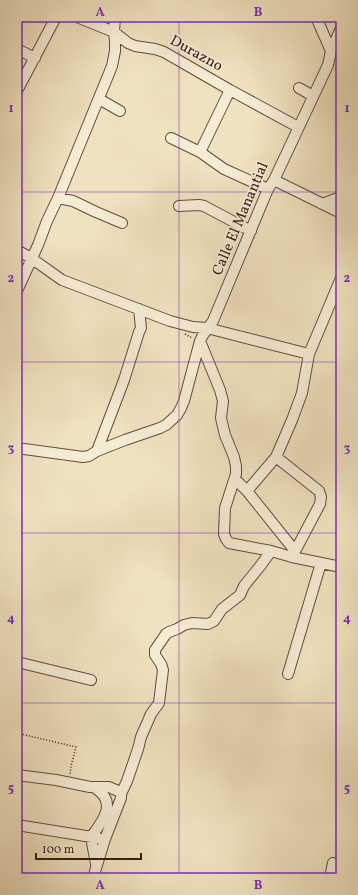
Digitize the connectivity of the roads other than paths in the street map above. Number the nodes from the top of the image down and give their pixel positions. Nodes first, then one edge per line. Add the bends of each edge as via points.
1 (56, 17) edge
2 (77, 17) edge
3 (115, 17) edge
4 (316, 17) edge
5 (341, 28) edge
6 (114, 32) junction
7 (17, 48) edge
8 (331, 51) junction
9 (35, 58) junction
10 (299, 88) dead end
11 (230, 90) junction
12 (17, 92) edge
13 (313, 96) junction
14 (99, 99) junction
15 (120, 110) dead end
16 (298, 127) junction
17 (171, 138) dead end
18 (200, 152) junction
19 (274, 180) junction
20 (268, 189) junction
21 (341, 197) edge
22 (58, 198) junction
23 (322, 204) junction
24 (179, 206) dead end
25 (341, 214) edge
26 (122, 223) dead end
27 (251, 231) junction
28 (17, 250) edge
29 (31, 258) junction
30 (341, 278) edge
31 (17, 291) edge
32 (139, 309) junction
33 (207, 328) junction
34 (200, 342) junction
35 (309, 354) junction
36 (17, 448) edge
37 (97, 451) junction
38 (276, 457) junction
39 (234, 479) junction
40 (247, 491) junction
41 (271, 551) junction
42 (293, 554) junction
43 (321, 564) junction
44 (341, 567) edge
45 (17, 662) edge
46 (288, 674) dead end
47 (91, 680) dead end
48 (17, 775) edge
49 (95, 788) junction
50 (121, 794) junction
51 (17, 825) edge
52 (92, 837) junction
53 (105, 839) junction
54 (333, 863) dead end
55 (97, 868) junction
56 (94, 878) edge
57 (330, 878) edge

1 - 9 street
2 - 6 street, Durazno
3 - 6 street
4 - 8 street
5 - 8 street, Calle El Manantial
6 - 11 street, Durazno via 135,46 164,52
6 - 14 street via 115,51 112,66
7 - 9 street
8 - 13 street, Calle El Manantial via 328,65
9 - 12 street
10 - 13 street
11 - 16 street, Durazno
11 - 18 street
13 - 16 street, Calle El Manantial
14 - 15 street
14 - 22 street
16 - 19 street, Calle El Manantial
17 - 18 street
18 - 20 street via 224,169
19 - 20 street, Calle El Manantial
19 - 23 street
20 - 27 street, Calle El Manantial
21 - 23 street
22 - 26 street via 73,201
22 - 29 street
23 - 25 street
24 - 27 street via 204,206
27 - 33 street, Calle El Manantial via 213,321
28 - 29 street
29 - 31 street
29 - 32 street via 62,280
30 - 35 street
32 - 33 street via 170,321
32 - 37 street via 139,332
33 - 34 street, Calle El Manantial
33 - 35 street
34 - 37 street, Calle El Manantial via 184,402 171,421 160,428
34 - 39 street via 223,401 221,418 236,466
35 - 38 street via 302,393
36 - 37 street via 84,457
38 - 40 street
38 - 42 street via 319,491 321,497 320,504
39 - 40 street
39 - 41 street via 225,508 226,539 229,543
40 - 42 street
41 - 42 street
41 - 50 street via 240,595 222,609 214,621 208,624 192,623 169,632 155,650 163,670 159,703 141,737
42 - 43 street
43 - 44 street
43 - 46 street
45 - 47 street
48 - 49 street
49 - 50 street via 110,788
49 - 52 street via 106,799 106,810
50 - 53 street
51 - 52 street
52 - 53 street
52 - 55 street
53 - 55 street
54 - 57 street
55 - 56 street

